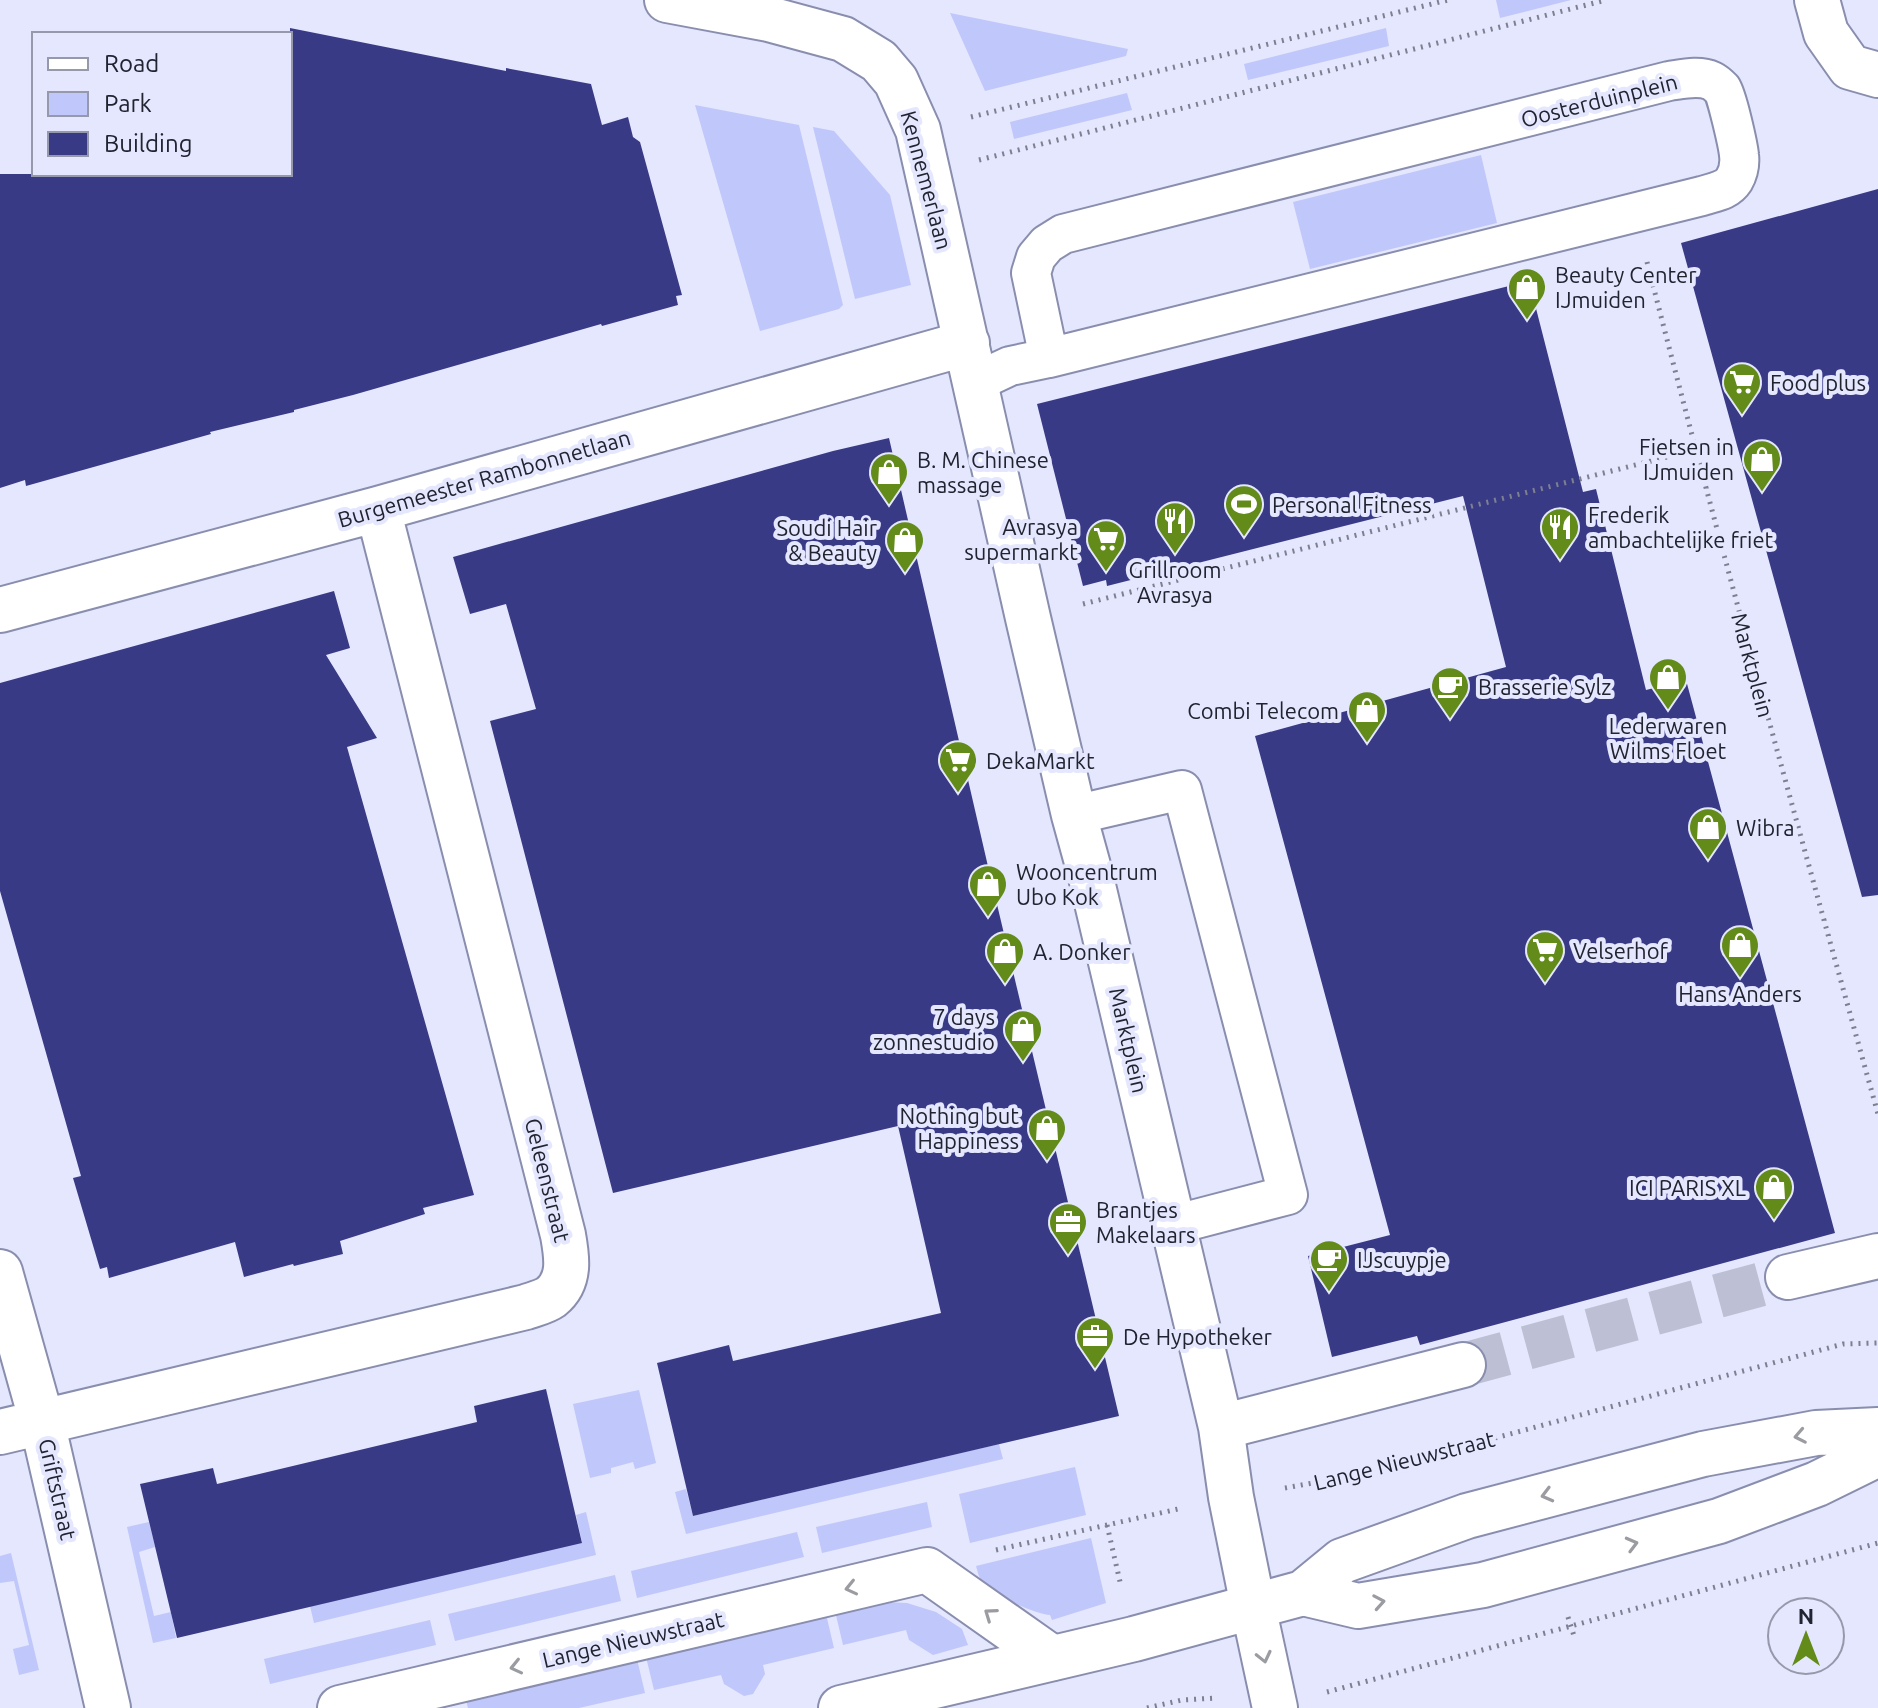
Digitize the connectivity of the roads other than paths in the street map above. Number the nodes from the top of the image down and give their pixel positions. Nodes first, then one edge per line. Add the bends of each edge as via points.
1 (667, 0) edge
2 (1817, 0) edge
3 (1878, 75) edge
4 (1049, 358) junction
5 (971, 363) junction
6 (378, 509) junction
7 (0, 610) edge
8 (1074, 815) junction
9 (1173, 1225) junction
10 (1878, 1256) edge
11 (0, 1272) edge
12 (1788, 1277) tunnel mouth
13 (1463, 1365) tunnel mouth
14 (42, 1422) junction
15 (1221, 1427) junction
16 (1878, 1430) edge
17 (0, 1432) edge
18 (1878, 1454) edge
19 (1303, 1593) junction
20 (1253, 1606) junction
21 (1052, 1658) junction
22 (108, 1708) edge
23 (340, 1708) edge
24 (841, 1708) edge
25 (1275, 1708) edge

1 - 5 street, Kennemerlaan via 843,39 879,61 896,81 918,130
2 - 3 street via 1826,33 1850,67
4 - 4 lane, Oosterduinplein via 1031,273 1036,257 1063,234 1669,81 1712,81 1728,101 1739,169 1727,188
4 - 5 lane, Oosterduinplein via 1010,366
5 - 6 street, Burgemeester Rambonnetlaan
5 - 8 street, Marktplein
6 - 7 street, Burgemeester Rambonnetlaan
6 - 14 street, Geleenstraat via 563,1235 564,1281 550,1298 526,1307
8 - 9 street, Marktplein
8 - 9 lane via 1182,790 1288,1195
9 - 15 street, Marktplein
10 - 12 street
11 - 14 street, Griftstraat
13 - 15 street
14 - 17 street, Geleenstraat
14 - 22 street, Griftstraat
15 - 20 street, Marktplein
16 -> 19 street via 1816,1433 1703,1454 1467,1516 1342,1561
19 -> 18 street via 1358,1606 1483,1585 1719,1521
19 - 20 street
20 - 21 street
20 -> 25 street, Marktplein
21 -> 23 street, Lange Nieuwstraat via 927,1570
21 - 24 street

